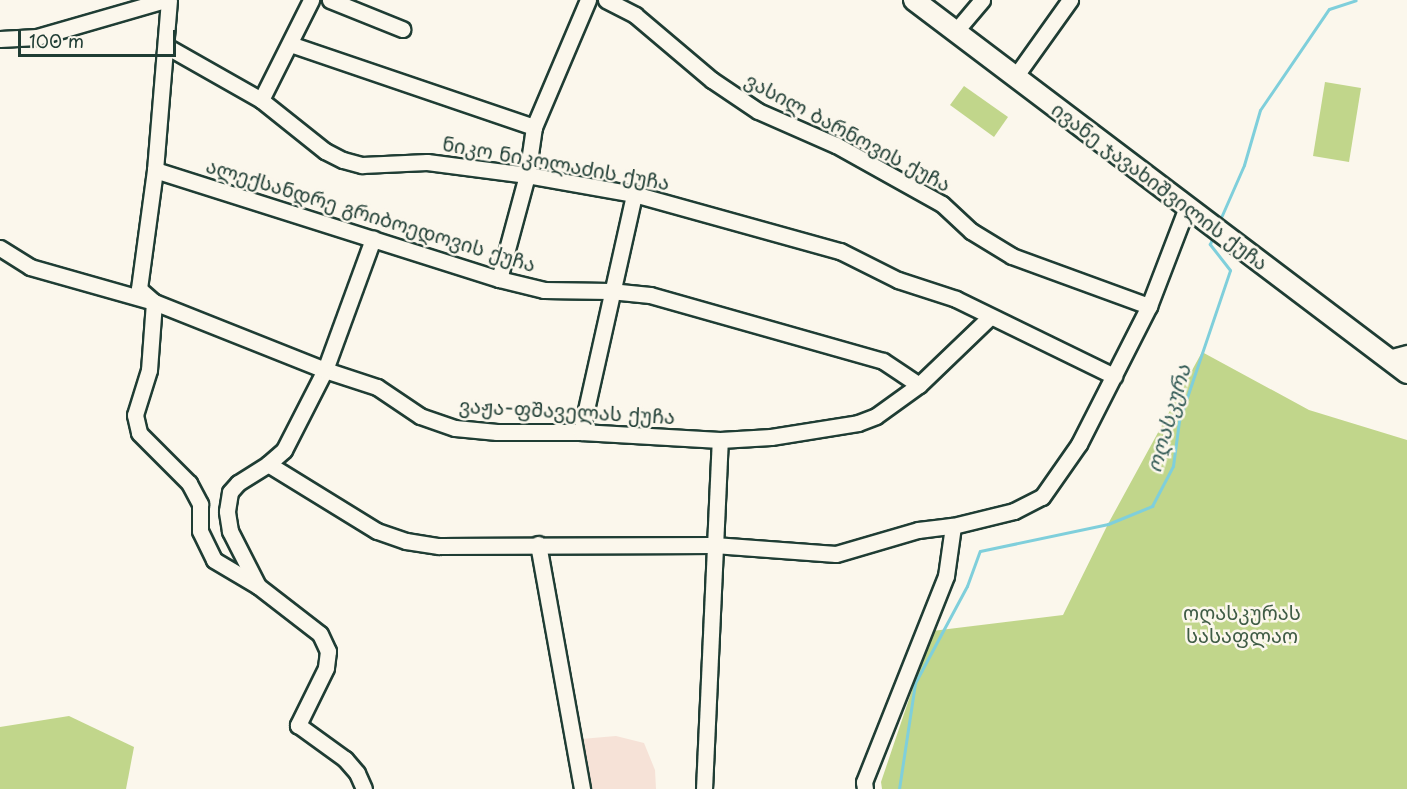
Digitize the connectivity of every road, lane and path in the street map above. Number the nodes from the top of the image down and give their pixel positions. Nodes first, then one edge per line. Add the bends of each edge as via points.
1 (167, 0) edge
2 (311, 0) edge
3 (330, 0) edge
4 (588, 0) edge
5 (606, 0) edge
6 (914, 0) edge
7 (982, 0) edge
8 (1070, 0) edge
9 (402, 28) dead end
10 (955, 32) junction
11 (0, 39) edge
12 (290, 44) junction
13 (166, 46) junction
14 (1015, 76) junction
15 (261, 100) junction
16 (534, 127) junction
17 (155, 170) junction
18 (527, 175) junction
19 (634, 194) junction
20 (1187, 207) junction
21 (373, 239) junction
22 (1, 252) edge
23 (499, 279) junction
24 (139, 289) junction
25 (610, 291) junction
26 (124, 294) junction
27 (154, 302) junction
28 (1149, 306) junction
29 (990, 317) junction
30 (1407, 353) edge
31 (1388, 358) junction
32 (325, 370) junction
33 (1407, 373) edge
34 (1114, 376) junction
35 (919, 384) junction
36 (581, 432) junction
37 (720, 440) junction
38 (268, 464) junction
39 (953, 526) junction
40 (538, 544) junction
41 (714, 545) junction
42 (258, 586) junction
43 (364, 789) edge
44 (582, 789) edge
45 (704, 789) edge
46 (865, 789) edge

1 - 11 street via 37,37
1 - 13 street
2 - 12 street
3 - 9 street
4 - 16 street
5 - 28 street, ვასილ ბარნოვის ქუჩა via 635,15 712,80 758,111 836,145 942,204 970,231 1012,256
6 - 10 main road, ივანე ჯავახიშვილის ქუჩა
7 - 10 street
8 - 14 street
10 - 14 main road, ივანე ჯავახიშვილის ქუჩა
12 - 15 street
12 - 16 street
13 - 15 street, ნიკო ნიკოლაძის ქუჩა
13 - 17 street
14 - 20 main road, ივანე ჯავახიშვილის ქუჩა
15 - 18 street, ნიკო ნიკოლაძის ქუჩა via 325,151 343,160 362,165 427,162
16 - 18 street
17 - 21 street, ალექსანდრე გრიბოედოვის ქუჩა
17 - 24 street
18 - 19 street, ნიკო ნიკოლაძის ქუჩა
18 - 23 street
19 - 25 street
19 - 29 street, ნიკო ნიკოლაძის ქუჩა via 840,251 898,280 956,299
20 - 28 street
20 - 31 main road, ივანე ჯავახიშვილის ქუჩა
21 - 23 street, ალექსანდრე გრიბოედოვის ქუჩა
21 - 32 street
22 - 26 street, ვაჟა-ფშაველას ქუჩა via 30,267
23 - 25 street, ალექსანდრე გრიბოედოვის ქუჩა via 544,290
24 - 26 street
24 - 27 street
25 - 35 street, ალექსანდრე გრიბოედოვის ქუჩა via 650,296 883,361
25 - 36 street
26 - 27 street, ვაჟა-ფშაველას ქუჩა
27 - 32 street, ვაჟა-ფშაველას ქუჩა
27 - 42 street via 149,370 135,415 139,434 189,483 200,504 200,531 214,560
28 - 34 street
29 - 34 street
29 - 35 street, ვაჟა-ფშაველას ქუჩა
30 - 31 street
31 - 33 main road, ივანე ჯავახიშვილის ქუჩა
32 - 36 street, ვაჟა-ფშაველას ქუჩა via 377,387 420,416 455,428
32 - 38 street via 284,450
34 - 39 street via 1079,444 1042,497 1014,511
35 - 37 street, ვაჟა-ფშაველას ქუჩა via 876,416 858,423 771,437
36 - 37 street, ვაჟა-ფშაველას ქუჩა
37 - 41 street
38 - 40 street via 377,531 405,541 439,546
38 - 42 street via 238,483 227,501 231,531
39 - 41 street via 918,530 836,554
39 - 46 street via 946,576 864,782
40 - 41 street
40 - 44 street
41 - 45 street
42 - 43 street via 320,634 327,651 326,668 298,725 345,759

